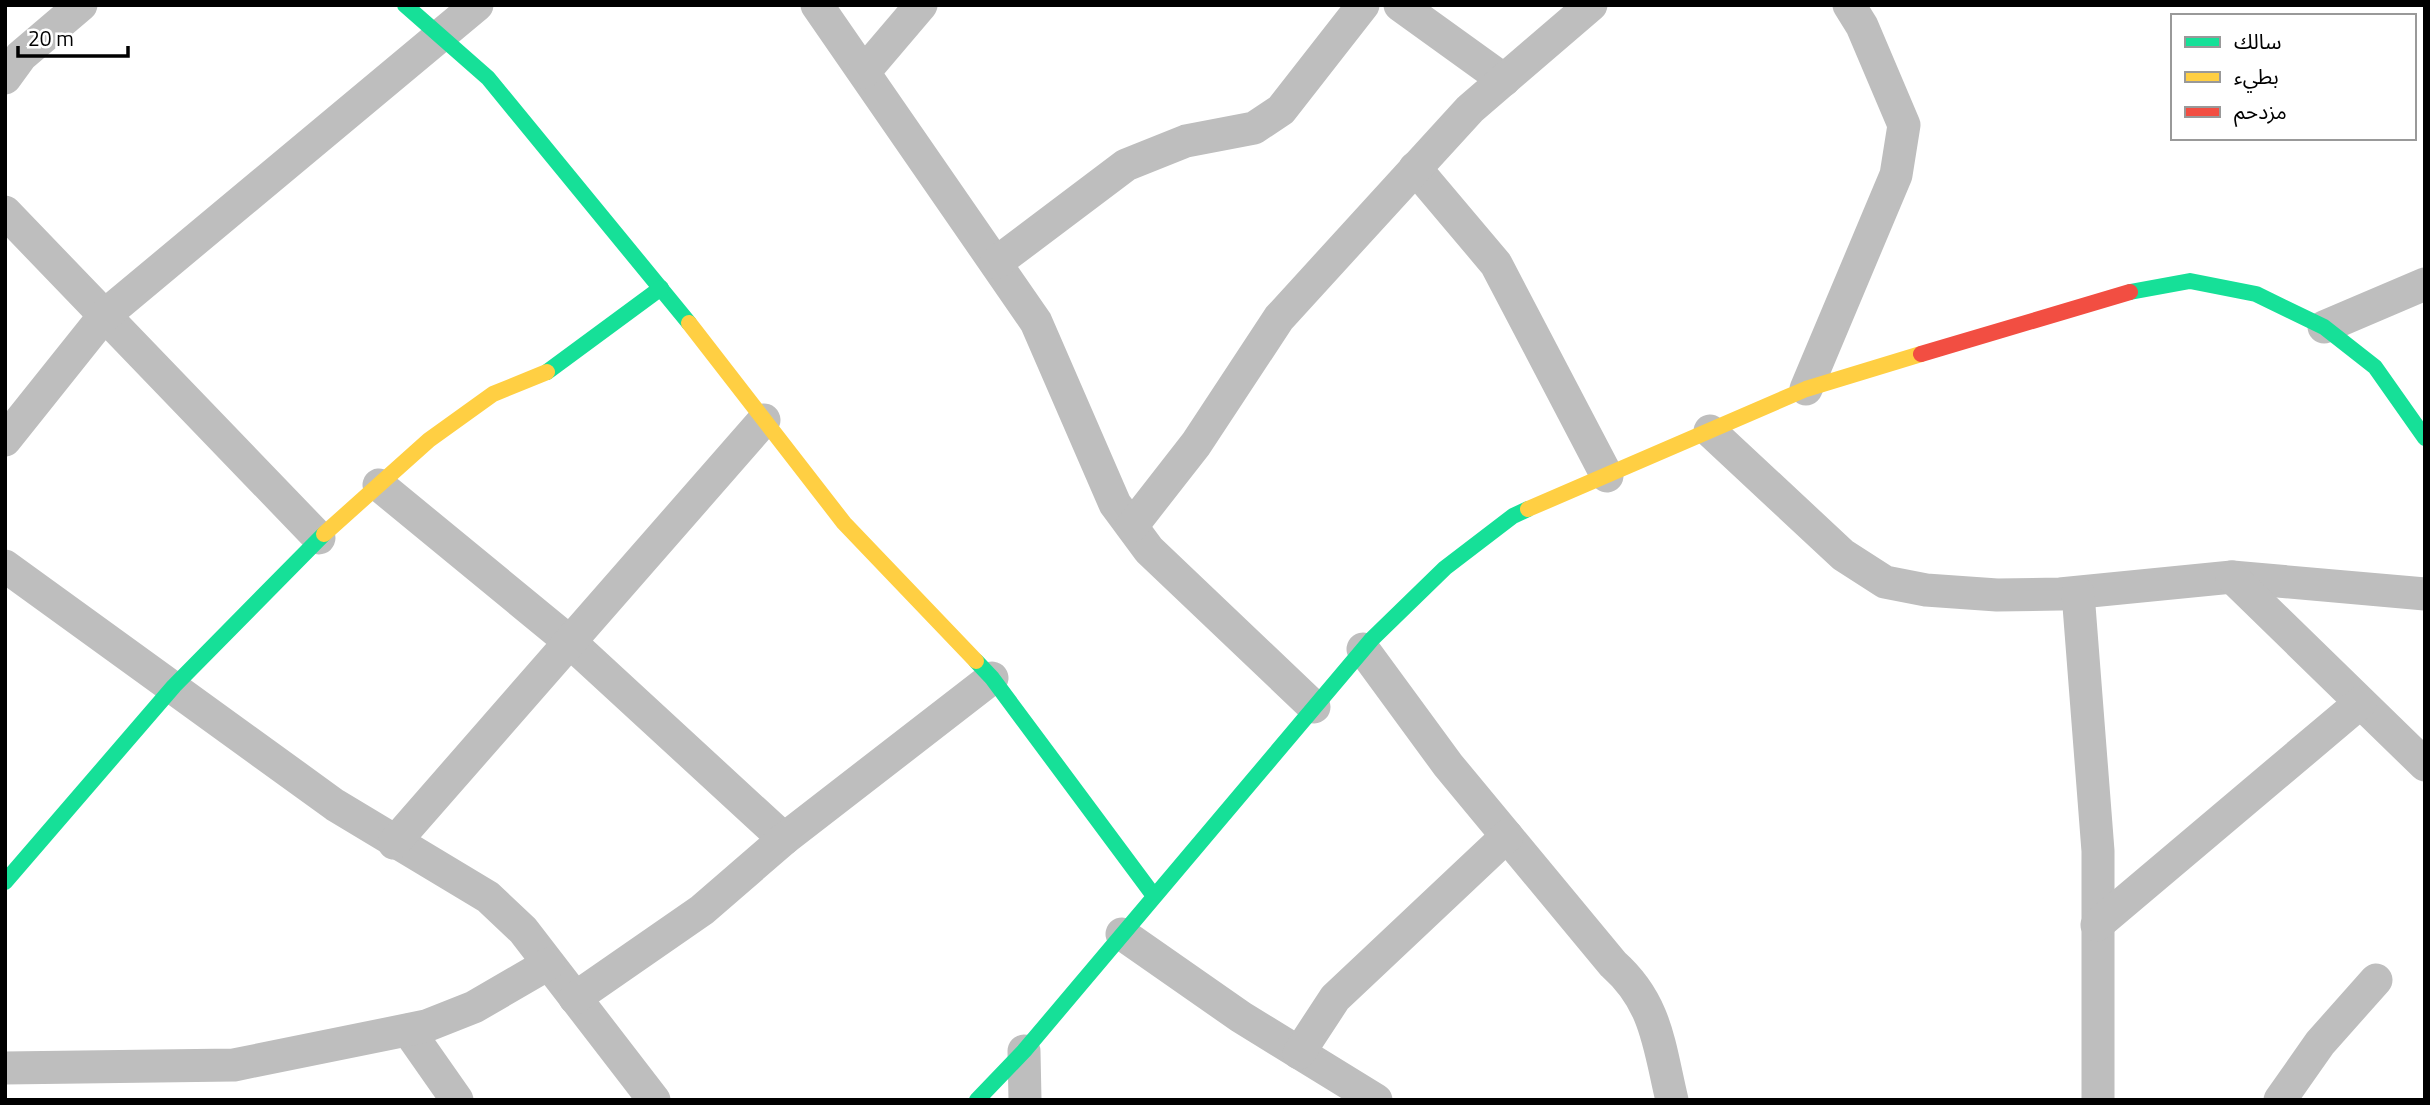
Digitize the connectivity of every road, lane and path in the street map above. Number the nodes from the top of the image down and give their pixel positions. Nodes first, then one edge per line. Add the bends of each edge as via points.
1 (81, 5) edge
2 (405, 5) edge
3 (477, 5) edge
4 (817, 5) edge
5 (922, 5) edge
6 (1363, 5) edge
7 (1400, 5) edge
8 (1591, 5) edge
9 (1849, 5) edge
10 (440, 36) junction
11 (864, 72) junction
12 (5, 78) edge
13 (1504, 80) junction
14 (1415, 168) junction
15 (5, 212) edge
16 (996, 263) junction
17 (2425, 284) edge
18 (661, 288) junction
19 (104, 316) junction
20 (2324, 327) junction
21 (1806, 389) junction
22 (764, 420) junction
23 (1710, 431) junction
24 (2425, 438) edge
25 (5, 440) edge
26 (1607, 476) junction
27 (379, 485) junction
28 (1132, 526) junction
29 (319, 538) junction
30 (5, 566) edge
31 (2232, 577) junction
32 (2078, 593) junction
33 (2425, 594) edge
34 (570, 642) junction
35 (1363, 649) junction
36 (992, 678) junction
37 (174, 686) junction
38 (2360, 703) junction
39 (1314, 707) junction
40 (2425, 765) edge
41 (1507, 835) junction
42 (784, 839) junction
43 (394, 843) junction
44 (5, 882) edge
45 (1154, 897) junction
46 (2097, 925) junction
47 (1122, 934) junction
48 (548, 964) junction
49 (2376, 980) dead end
50 (575, 998) junction
51 (408, 1030) junction
52 (1024, 1051) junction
53 (1299, 1052) junction
54 (5, 1068) edge
55 (457, 1100) edge
56 (654, 1100) edge
57 (977, 1100) edge
58 (1026, 1100) edge
59 (1376, 1100) edge
60 (1672, 1100) edge
61 (2098, 1100) edge
62 (2280, 1100) edge

1 - 12 street via 21,56
2 - 10 street
3 - 10 street
4 - 11 street
5 - 11 street
6 - 16 street via 1281,110 1254,128 1185,141 1126,165
7 - 13 street
8 - 13 street
9 - 21 street via 1863,26 1904,125 1896,175
10 - 18 street via 488,78
10 - 19 street
11 - 16 street
13 - 14 street
14 - 26 street via 1496,264
14 - 28 street via 1268,332 1196,444
15 - 19 street
16 - 28 street via 1035,322 1115,504
17 - 20 street
18 - 22 street
18 - 27 street via 553,370 493,394 429,440
19 - 25 street
19 - 29 street
20 - 21 street via 2256,294 2190,281 2120,294
20 - 24 street via 2375,367
21 - 23 street
22 - 34 street
22 - 36 street via 844,523
23 - 26 street
23 - 32 street via 1843,555 1885,582 1926,590
26 - 35 street via 1513,516 1445,568
27 - 29 street
27 - 34 street
28 - 39 street via 1149,550
29 - 37 street
30 - 37 street
31 - 32 street
31 - 33 street
31 - 38 street
32 - 46 street via 2098,851
34 - 42 street
34 - 43 street
35 - 39 street
35 - 41 street via 1448,765
36 - 42 street
36 - 45 street
37 - 43 street
37 - 44 street
38 - 40 street
38 - 46 street
39 - 45 street
41 - 53 street via 1335,998
41 - 60 street via 1634,982 1648,1005
42 - 50 street via 702,910
43 - 48 street via 488,897 523,930
45 - 47 street
46 - 61 street
47 - 52 street
47 - 53 street
48 - 50 street
48 - 51 street via 474,1007
49 - 62 street via 2320,1043
50 - 56 street
51 - 54 street via 234,1065
51 - 55 street
52 - 57 street
52 - 58 street
53 - 59 street

